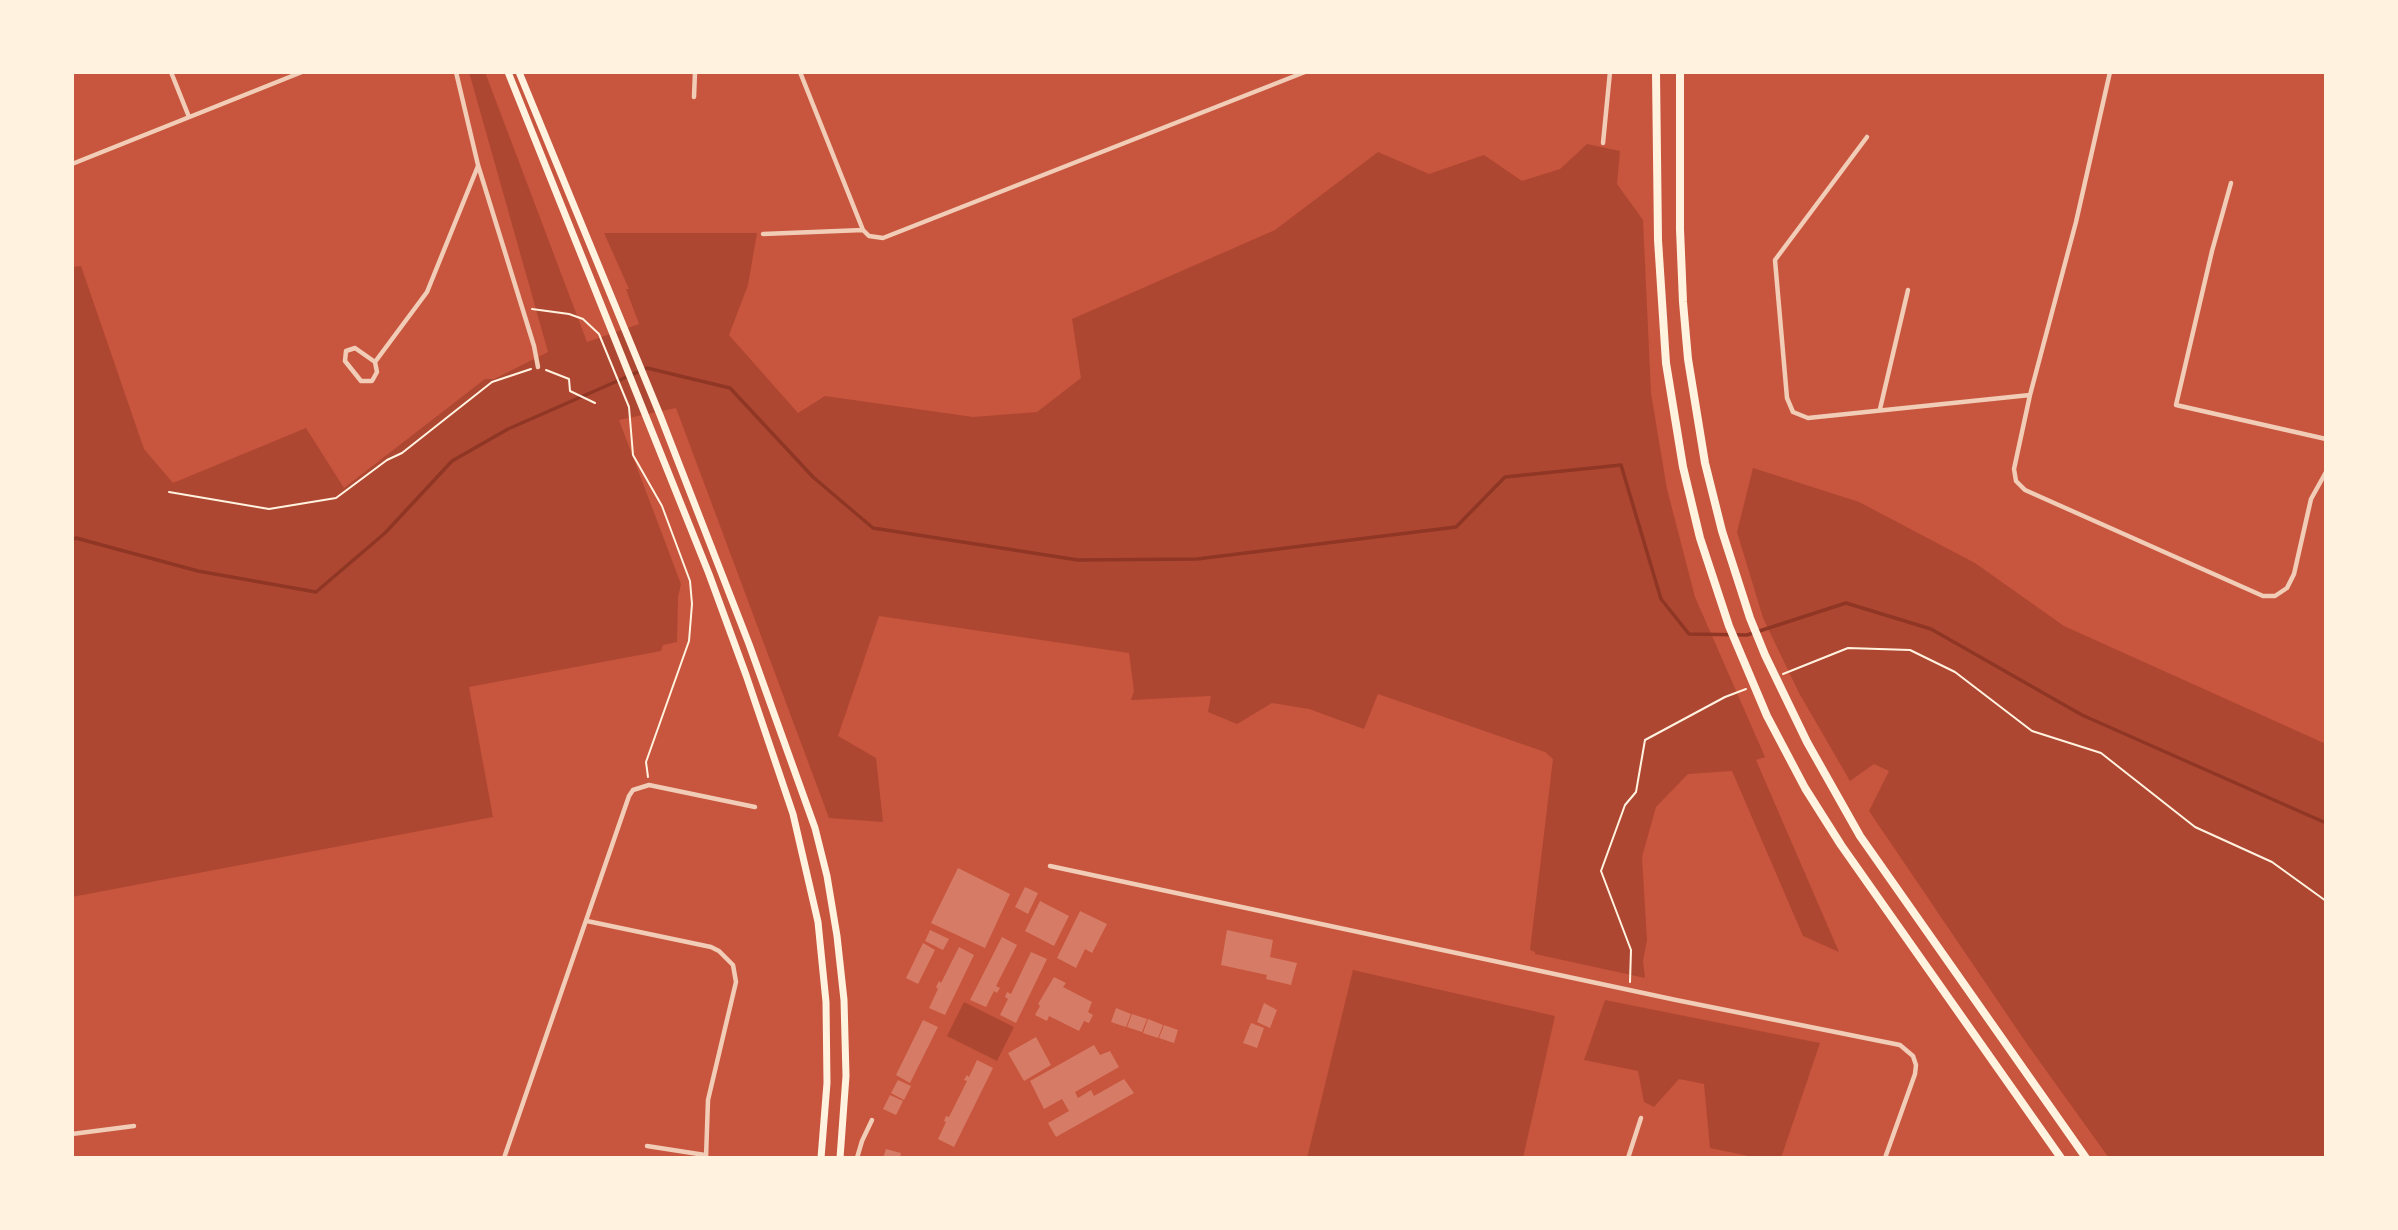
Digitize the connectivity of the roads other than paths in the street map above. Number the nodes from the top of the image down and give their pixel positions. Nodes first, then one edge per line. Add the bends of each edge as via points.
1 (171, 72) edge
2 (302, 72) edge
3 (456, 72) edge
4 (508, 72) edge
5 (519, 72) edge
6 (695, 72) edge
7 (800, 72) edge
8 (1305, 72) edge
9 (1610, 72) edge
10 (1656, 72) edge
11 (1680, 72) edge
12 (2110, 72) edge
13 (694, 97) dead end
14 (189, 117) junction
15 (1867, 137) dead end
16 (1603, 143) dead end
17 (72, 164) edge
18 (478, 165) junction
19 (2231, 183) dead end
20 (863, 230) junction
21 (763, 234) dead end
22 (1908, 290) dead end
23 (375, 362) junction
24 (538, 367) road end
25 (2030, 395) junction
26 (1880, 409) junction
27 (2326, 439) edge
28 (2326, 472) edge
29 (755, 807) dead end
30 (1050, 866) dead end
31 (586, 921) junction
32 (1641, 1118) dead end
33 (872, 1120) dead end
34 (134, 1126) dead end
35 (72, 1134) edge
36 (647, 1146) dead end
37 (706, 1157) edge
38 (504, 1158) edge
39 (821, 1158) edge
40 (839, 1158) edge
41 (858, 1158) edge
42 (1628, 1158) edge
43 (1885, 1158) edge
44 (2061, 1158) edge
45 (2086, 1158) edge

1 - 14 street
2 - 14 street
3 - 18 street
4 - 39 main road via 649,419 746,675 804,855 818,922 826,1002 827,1083
5 - 40 main road via 660,415 815,828 827,876 845,1000 846,1076
6 - 13 street
7 - 20 street
8 - 20 street via 883,238
9 - 16 street
10 - 44 highway via 1658,240 1667,363 1683,467 1729,626 1767,716 1805,788
11 - 45 highway via 1688,359 1705,463 1750,618 1789,706 1860,836
12 - 25 street
14 - 17 street
15 - 26 street via 1775,260 1787,398 1793,412 1808,418
18 - 23 street via 427,292
18 - 24 street
19 - 27 street via 2176,405
20 - 21 street
22 - 26 street
23 - 23 street via 375,377 363,382 345,361 345,354 355,348
25 - 26 street
25 - 28 street via 2014,469 2016,481 2025,490 2263,596 2275,596 2291,581 2311,499
29 - 31 street via 649,785 633,790
30 - 43 street via 1900,1045 1913,1056 1915,1074
31 - 37 street via 711,947 733,965 736,982 708,1100
31 - 38 street
32 - 42 street
33 - 41 street
34 - 35 street
36 - 37 street

